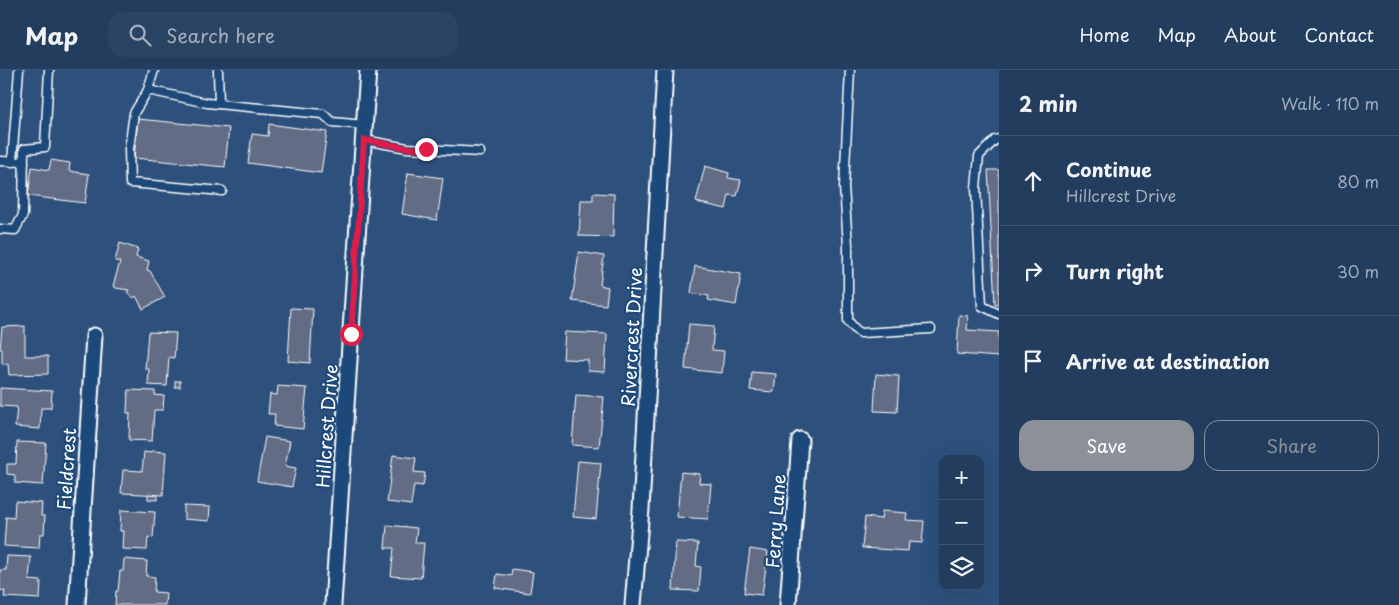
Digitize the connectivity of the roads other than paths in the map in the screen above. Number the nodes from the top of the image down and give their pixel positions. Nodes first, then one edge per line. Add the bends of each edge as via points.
1 (19, 70) edge
2 (49, 70) edge
3 (154, 70) edge
4 (218, 70) edge
5 (365, 70) edge
6 (665, 70) edge
7 (850, 70) edge
8 (148, 90) junction
9 (219, 104) junction
10 (364, 133) junction
11 (999, 139) edge
12 (480, 152) dead end
13 (0, 161) edge
14 (12, 162) junction
15 (24, 162) junction
16 (222, 191) dead end
17 (0, 229) edge
18 (999, 314) edge
19 (931, 329) dead end
20 (94, 336) dead end
21 (800, 440) dead end
22 (77, 605) edge
23 (333, 605) edge
24 (633, 605) edge
25 (788, 605) edge

1 - 14 lane
2 - 15 lane via 45,147 24,149
3 - 8 lane
4 - 9 lane
5 - 10 street, Hillcrest Drive
6 - 24 street, Rivercrest Drive
7 - 19 lane via 844,187 848,322 861,333
8 - 9 lane
8 - 16 lane via 134,113 129,149 130,183
9 - 10 lane via 323,114 332,122
10 - 12 lane via 408,148
10 - 23 street, Hillcrest Drive
11 - 18 lane via 979,156 976,188 982,306
13 - 14 lane
14 - 15 lane
15 - 17 lane via 23,215 15,230
20 - 22 street, Fieldcrest
21 - 25 street, Ferry Lane

